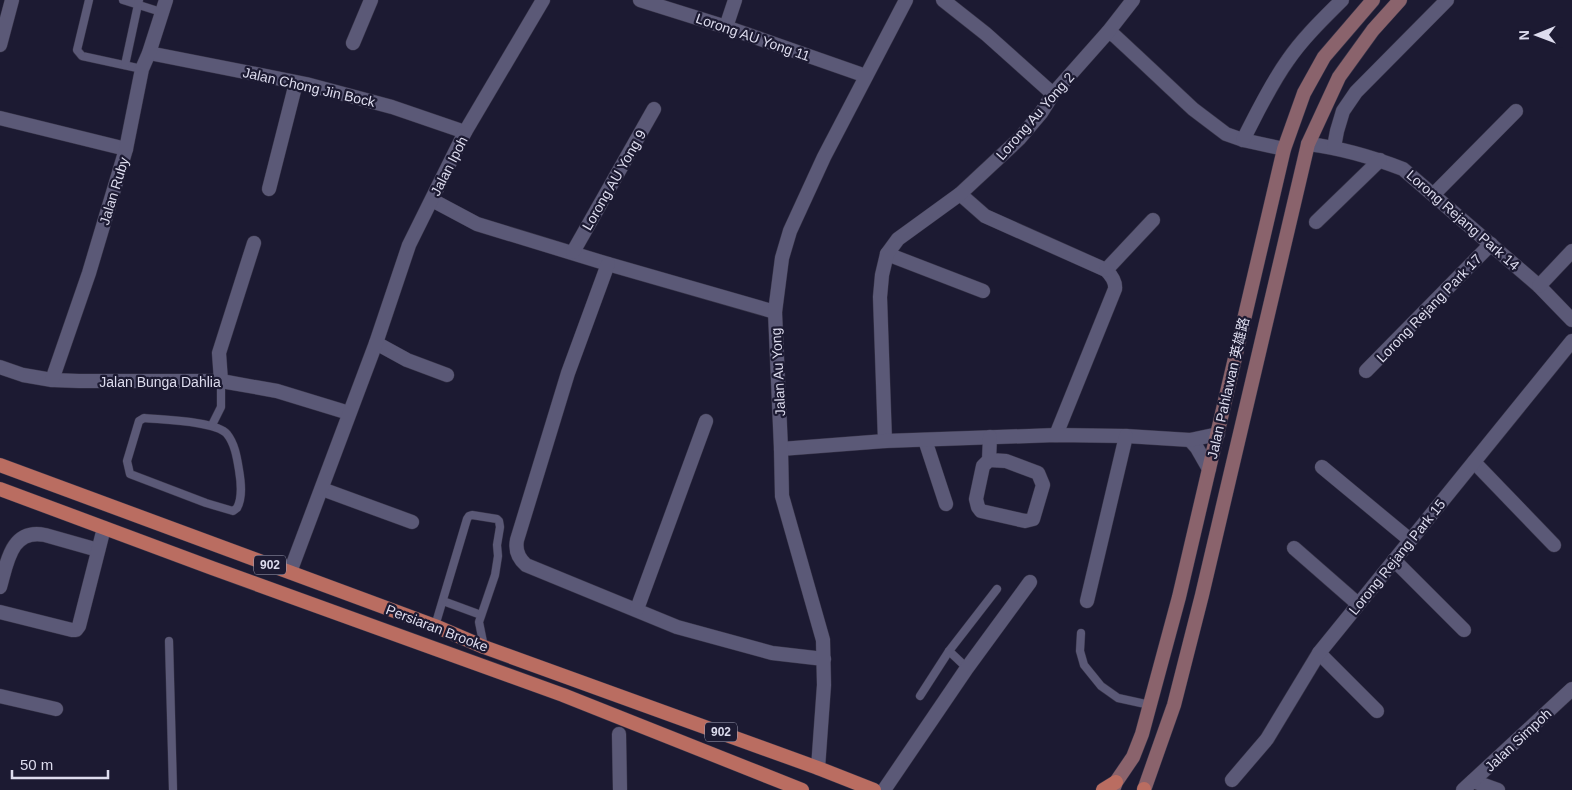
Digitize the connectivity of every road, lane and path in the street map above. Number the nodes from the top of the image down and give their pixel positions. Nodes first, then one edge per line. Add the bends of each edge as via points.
1 (12, 0) edge
2 (89, 0) edge
3 (123, 0) edge
4 (371, 0) edge
5 (543, 0) edge
6 (640, 0) edge
7 (735, 0) edge
8 (906, 0) edge
9 (942, 0) edge
10 (1133, 0) edge
11 (1342, 0) edge
12 (1373, 0) edge
13 (1400, 0) edge
14 (1447, 0) edge
15 (138, 2) edge
16 (164, 6) edge
17 (726, 27) junction
18 (1108, 32) junction
19 (353, 43) dead end
20 (0, 44) edge
21 (149, 53) junction
22 (124, 65) junction
23 (142, 69) junction
24 (866, 76) junction
25 (296, 83) junction
26 (1053, 94) junction
27 (654, 109) dead end
28 (1516, 111) dead end
29 (0, 118) edge
30 (465, 132) junction
31 (1243, 140) junction
32 (1308, 144) junction
33 (1334, 147) junction
34 (126, 149) junction
35 (1284, 149) junction
36 (1380, 160) junction
37 (268, 190) dead end
38 (960, 194) junction
39 (1434, 194) junction
40 (432, 200) junction
41 (1153, 220) dead end
42 (1316, 222) dead end
43 (254, 243) dead end
44 (1491, 244) junction
45 (1572, 251) edge
46 (573, 252) junction
47 (887, 254) junction
48 (608, 264) junction
49 (1106, 270) junction
50 (1539, 286) junction
51 (983, 291) dead end
52 (775, 312) junction
53 (1572, 320) edge
54 (1572, 341) edge
55 (376, 343) junction
56 (0, 367) edge
57 (1366, 371) dead end
58 (447, 376) dead end
59 (52, 380) junction
60 (221, 381) junction
61 (349, 412) junction
62 (706, 421) dead end
63 (212, 425) junction
64 (1218, 434) junction
65 (1056, 435) junction
66 (1126, 436) junction
67 (990, 437) junction
68 (925, 440) junction
69 (1190, 440) junction
70 (885, 441) junction
71 (781, 449) junction
72 (989, 460) junction
73 (1474, 462) junction
74 (0, 466) edge
75 (1322, 467) dead end
76 (1209, 469) junction
77 (322, 489) junction
78 (1, 492) edge
79 (946, 504) dead end
80 (412, 522) dead end
81 (104, 528) junction
82 (1410, 540) junction
83 (1554, 545) dead end
84 (1294, 548) dead end
85 (98, 550) junction
86 (517, 553) junction
87 (498, 556) junction
88 (1394, 560) junction
89 (290, 572) junction
90 (1030, 582) dead end
91 (0, 587) edge
92 (997, 590) dead end
93 (1086, 601) dead end
94 (442, 602) junction
95 (1358, 604) junction
96 (637, 609) junction
97 (0, 612) edge
98 (481, 615) junction
99 (435, 626) junction
100 (1464, 630) dead end
101 (1080, 632) dead end
102 (169, 641) dead end
103 (484, 646) junction
104 (949, 651) junction
105 (1319, 653) junction
106 (824, 659) junction
107 (967, 668) junction
108 (1572, 689) edge
109 (0, 696) edge
110 (920, 696) dead end
111 (1150, 705) junction
112 (56, 709) dead end
113 (1377, 711) dead end
114 (619, 734) dead end
115 (818, 768) junction
116 (1232, 780) dead end
117 (1114, 786) edge
118 (1468, 786) edge
119 (173, 790) edge
120 (620, 790) edge
121 (802, 790) edge
122 (874, 790) edge
123 (884, 790) edge
124 (1103, 790) edge
125 (1144, 790) edge
126 (1498, 790) edge

1 - 20 street
2 - 22 lane via 77,50 82,56
3 - 15 lane
4 - 19 street
5 - 30 street, Jalan Ipoh
6 - 17 street, Lorong AU Yong 11
7 - 17 street
8 - 24 street, Jalan Au Yong
9 - 26 street
10 - 18 street, Lorong Au Yong 2
11 - 31 street via 1287,61
12 - 35 main road, Jalan Pahlawan 英雄路 via 1324,57 1304,93
13 - 32 main road, Jalan Pahlawan 英雄路 via 1373,30 1339,77
14 - 33 street via 1356,92 1343,111
15 - 16 lane
15 - 22 lane
16 - 21 street, Jalan Ruby
17 - 24 street, Lorong AU Yong 11
18 - 26 street, Lorong Au Yong 2
18 - 31 street via 1193,109 1226,134
21 - 23 street, Jalan Ruby
21 - 25 street, Jalan Chong Jin Bock
22 - 23 lane
23 - 34 street, Jalan Ruby
24 - 52 street, Jalan Au Yong via 790,231 782,258
25 - 30 street, Jalan Chong Jin Bock via 392,107
25 - 37 street
26 - 38 street, Lorong Au Yong 2 via 1019,139
27 - 46 street, Lorong AU Yong 9
28 - 39 street
29 - 34 street
30 - 40 street, Jalan Ipoh
31 - 35 street
32 - 33 street, Lorong Rejang Park 14
32 - 125 main road, Jalan Pahlawan 英雄路 via 1177,696
33 - 36 street, Lorong Rejang Park 14
34 - 59 street, Jalan Ruby via 89,273
35 - 64 main road, Jalan Pahlawan 英雄路
36 - 39 street, Lorong Rejang Park 14 via 1403,169
36 - 42 street
38 - 47 street, Lorong Au Yong 2 via 898,239
38 - 49 street via 985,216
39 - 44 street, Lorong Rejang Park 14
40 - 46 street via 477,224
40 - 55 street, Jalan Ipoh via 409,245
41 - 49 street
43 - 60 street via 219,353
44 - 50 street, Lorong Rejang Park 14
44 - 57 street, Lorong Rejang Park 17
45 - 50 street
46 - 48 street
47 - 51 street
47 - 70 street, Lorong Au Yong 2 via 880,297
48 - 52 street
48 - 86 street via 568,373 517,540
49 - 65 street via 1112,276 1114,289
50 - 53 street, Lorong Rejang Park 14
52 - 71 street, Jalan Au Yong
54 - 73 street, Lorong Rejang Park 15
55 - 58 street
55 - 61 street, Jalan Ipoh
56 - 59 street, Jalan Bunga Dahlia
59 - 60 street, Jalan Bunga Dahlia
60 - 61 street, Jalan Bunga Dahlia via 277,391
60 - 63 lane via 221,407
61 - 77 street, Jalan Ipoh
62 - 96 street
63 - 63 lane via 226,432 236,451 241,494 238,508 233,511 130,474 127,461 139,421 144,418
64 - 69 street
64 - 76 main road, Jalan Pahlawan 英雄路
65 - 66 street
65 - 67 street
66 - 69 street
66 - 93 street
67 - 68 street
67 - 72 street
68 - 70 street
68 - 79 street
69 - 76 street
70 - 71 street
71 - 106 street, Jalan Au Yong via 782,496 823,640
72 - 72 street via 1006,461 1038,473 1043,485 1033,519 1025,521 981,511 978,507 976,499 983,466
73 - 82 street, Lorong Rejang Park 15
73 - 83 street
74 - 89 main road, Persiaran Brooke / 902
75 - 82 street
76 - 111 main road, Jalan Pahlawan 英雄路
77 - 80 street
77 - 89 street, Jalan Ipoh
78 - 81 main road, Persiaran Brooke / 902
81 - 85 street
81 - 121 main road, Persiaran Brooke / 902 via 563,695
82 - 88 street, Lorong Rejang Park 15
84 - 95 street
85 - 91 street via 45,535 29,534 11,551
85 - 97 street via 76,630
86 - 87 lane
86 - 96 street via 526,565
87 - 94 lane via 499,521 469,516
87 - 98 lane
88 - 95 street, Lorong Rejang Park 15
88 - 100 street
89 - 99 main road, Persiaran Brooke / 902
90 - 107 street
92 - 104 lane
94 - 98 lane
94 - 99 lane
95 - 105 street, Lorong Rejang Park 15
96 - 106 street via 676,627 772,653
98 - 103 lane via 479,622
99 - 103 main road, Persiaran Brooke / 902
101 - 111 lane via 1084,665 1101,686 1118,698
102 - 119 lane
103 - 115 main road, Persiaran Brooke / 902
104 - 107 lane
104 - 110 lane
105 - 113 street
105 - 116 street, Lorong Rejang Park 15 via 1267,739
106 - 115 street, Jalan Au Yong
107 - 123 street
108 - 118 street, Jalan Simpoh
109 - 112 street
111 - 117 main road, Jalan Pahlawan 英雄路 via 1133,757
114 - 120 street
115 - 122 main road, Persiaran Brooke / 902
117 - 124 main road
118 - 126 street

